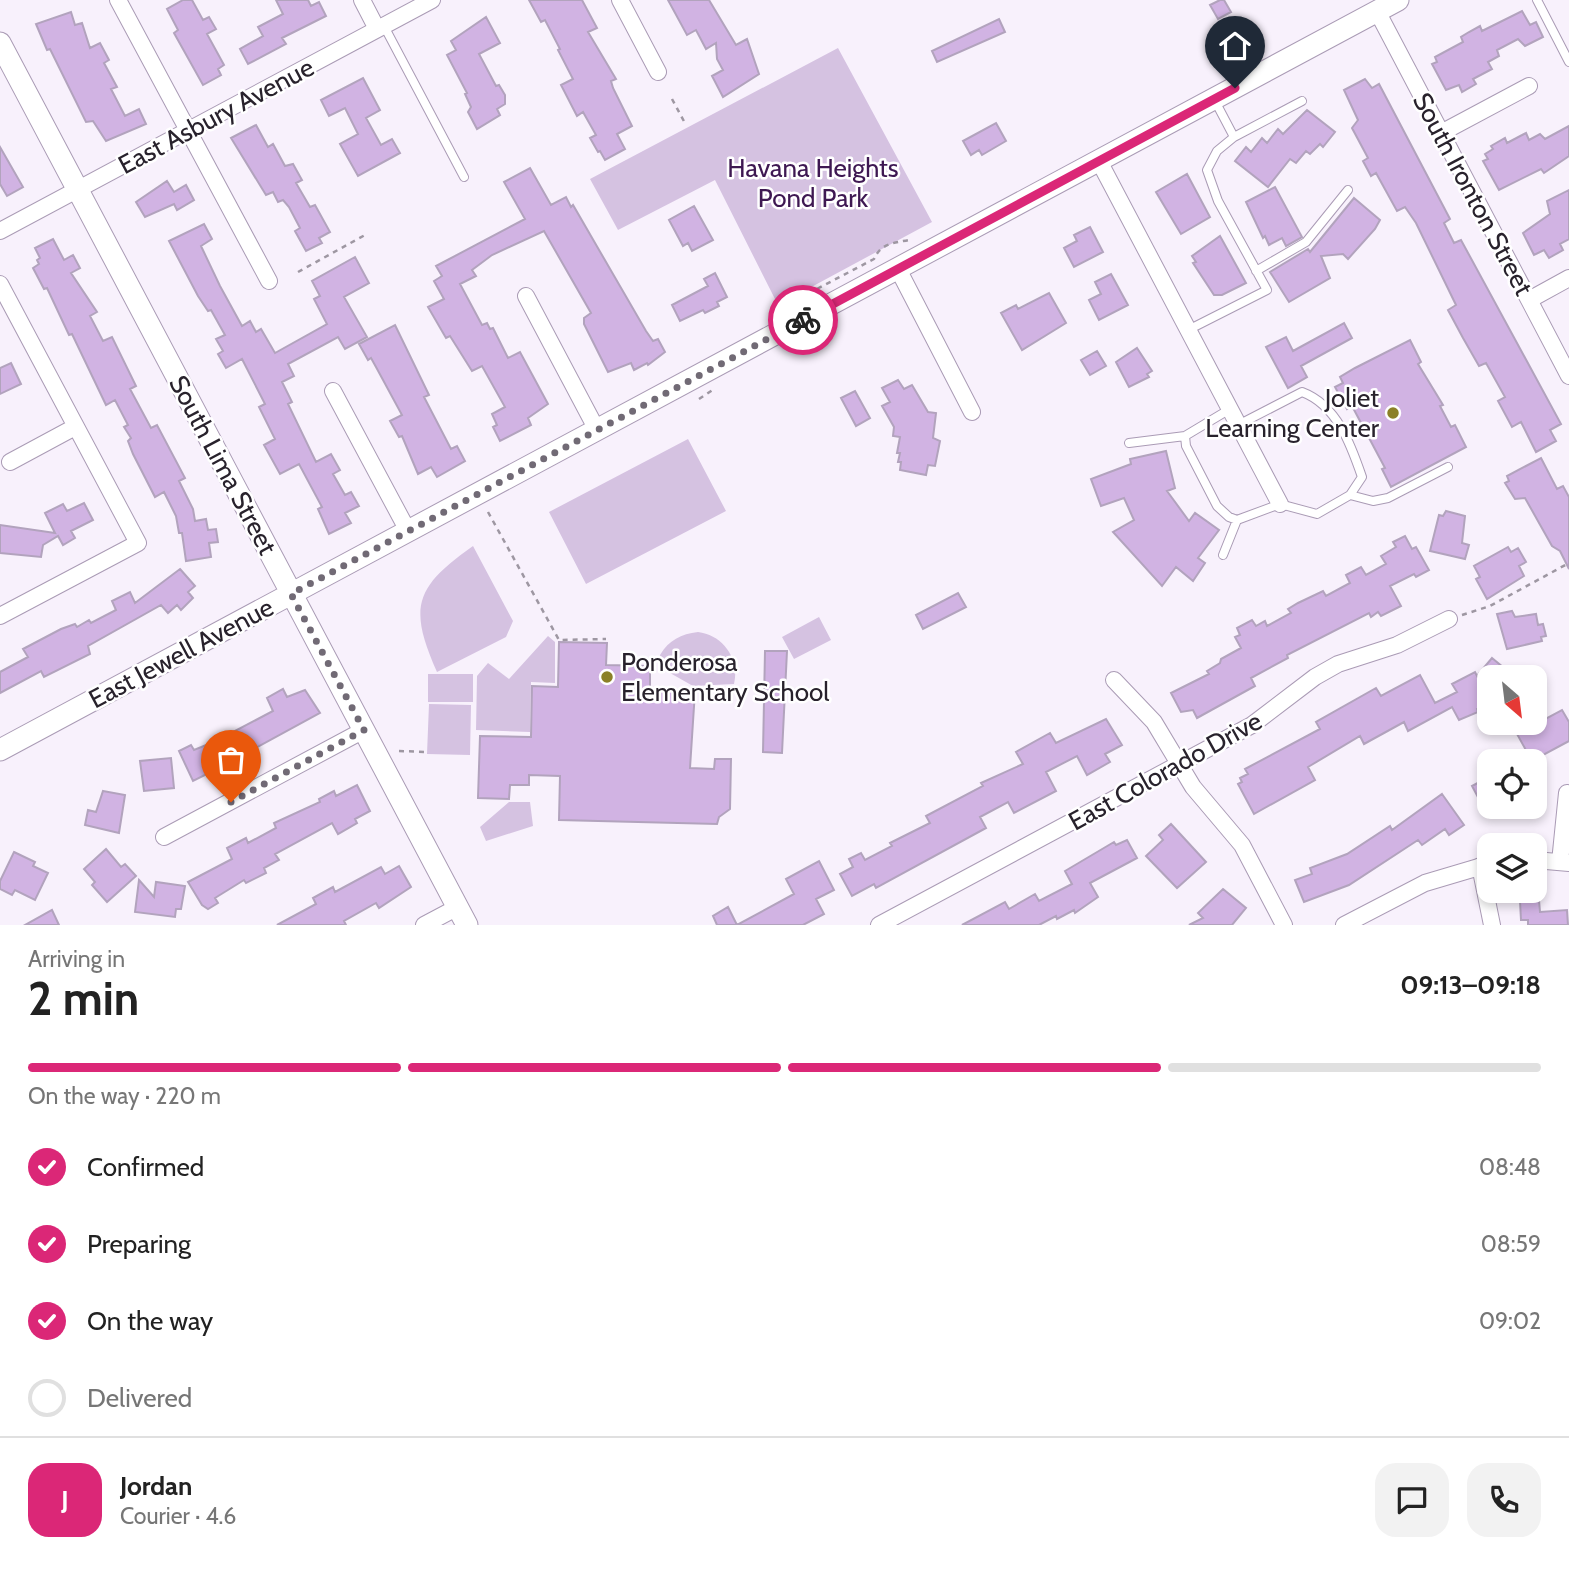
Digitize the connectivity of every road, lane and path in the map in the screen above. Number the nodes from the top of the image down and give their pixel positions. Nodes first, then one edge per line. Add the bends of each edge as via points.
1 (118, 0) edge
2 (362, 0) edge
3 (432, 0) edge
4 (620, 0) edge
5 (1398, 0) edge
6 (1537, 0) edge
7 (1377, 12) junction
8 (381, 28) junction
9 (0, 43) edge
10 (1569, 62) edge
11 (658, 72) dead end
12 (1529, 86) dead end
13 (672, 99) dead end
14 (1213, 99) junction
15 (1301, 101) dead end
16 (686, 125) dead end
17 (187, 131) junction
18 (1441, 133) junction
19 (1234, 137) junction
20 (1099, 161) junction
21 (464, 177) dead end
22 (78, 189) junction
23 (1348, 190) dead end
24 (0, 231) edge
25 (365, 235) dead end
26 (915, 237) dead end
27 (898, 269) junction
28 (1256, 271) junction
29 (298, 272) dead end
30 (1569, 278) edge
31 (269, 281) dead end
32 (0, 284) edge
33 (526, 296) dead end
34 (1529, 300) junction
35 (773, 313) dead end
36 (1188, 330) junction
37 (1569, 376) edge
38 (333, 391) dead end
39 (1230, 409) junction
40 (972, 412) dead end
41 (1238, 425) junction
42 (75, 427) junction
43 (597, 430) junction
44 (1185, 436) junction
45 (1129, 443) dead end
46 (10, 462) dead end
47 (1448, 467) dead end
48 (1350, 495) junction
49 (1280, 505) junction
50 (488, 512) dead end
51 (1237, 520) junction
52 (408, 531) junction
53 (1223, 555) dead end
54 (1569, 563) edge
55 (291, 594) junction
56 (0, 616) edge
57 (1449, 619) joint
58 (606, 639) dead end
59 (1114, 680) dead end
60 (364, 730) junction
61 (0, 750) edge
62 (399, 751) dead end
63 (426, 752) dead end
64 (1180, 764) junction
65 (1567, 793) dead end
66 (164, 837) dead end
67 (1547, 861) edge
68 (1565, 862) edge
69 (1477, 867) edge
70 (1489, 903) edge
71 (462, 916) edge
72 (424, 925) edge
73 (879, 925) edge
74 (1284, 925) edge
75 (1344, 925) edge
76 (1492, 925) edge

1 - 17 street
2 - 8 street
3 - 8 street, East Asbury Avenue
4 - 11 street
5 - 7 street, East Jewell Avenue
6 - 10 lane
7 - 14 street, East Jewell Avenue
7 - 18 street, South Ironton Street
8 - 17 street, East Asbury Avenue
8 - 21 lane
9 - 22 street, South Lima Street
12 - 18 street
13 - 16 path
14 - 19 lane
14 - 20 street, East Jewell Avenue
15 - 19 lane
17 - 22 street, East Asbury Avenue
17 - 31 street
18 - 34 street, South Ironton Street
19 - 28 lane via 1217,151 1207,170 1218,201
20 - 27 street, East Jewell Avenue
20 - 36 street
22 - 24 street, East Asbury Avenue
22 - 55 street, South Lima Street
23 - 28 lane via 1306,242
25 - 29 path
26 - 35 path via 906,242 896,240 878,250 874,259
27 - 40 street
27 - 43 street, East Jewell Avenue
28 - 36 lane via 1267,290
30 - 34 street
32 - 42 street
33 - 43 street
34 - 37 street, South Ironton Street
36 - 39 street
38 - 52 street
39 - 41 street
39 - 44 lane
41 - 48 lane via 1303,392 1316,397 1335,417 1353,451 1362,477
41 - 49 street
42 - 46 street
42 - 56 street via 138,543
43 - 52 street, East Jewell Avenue
44 - 45 lane
44 - 51 lane via 1217,506
47 - 48 lane via 1388,498 1373,501
48 - 49 lane via 1317,514
49 - 51 lane
50 - 58 path via 559,640
51 - 53 lane
52 - 55 street, East Jewell Avenue
54 - 57 path via 1490,606
55 - 60 street, South Lima Street
55 - 61 street, East Jewell Avenue
57 - 64 street, East Colorado Drive via 1397,645 1338,664 1252,725
59 - 64 street via 1154,722
60 - 66 street
60 - 71 street, South Lima Street
62 - 63 path
64 - 73 street, East Colorado Drive
64 - 74 street via 1204,802 1242,845
65 - 68 street
67 - 68 street
69 - 75 street via 1425,883
70 - 76 street
71 - 72 street

